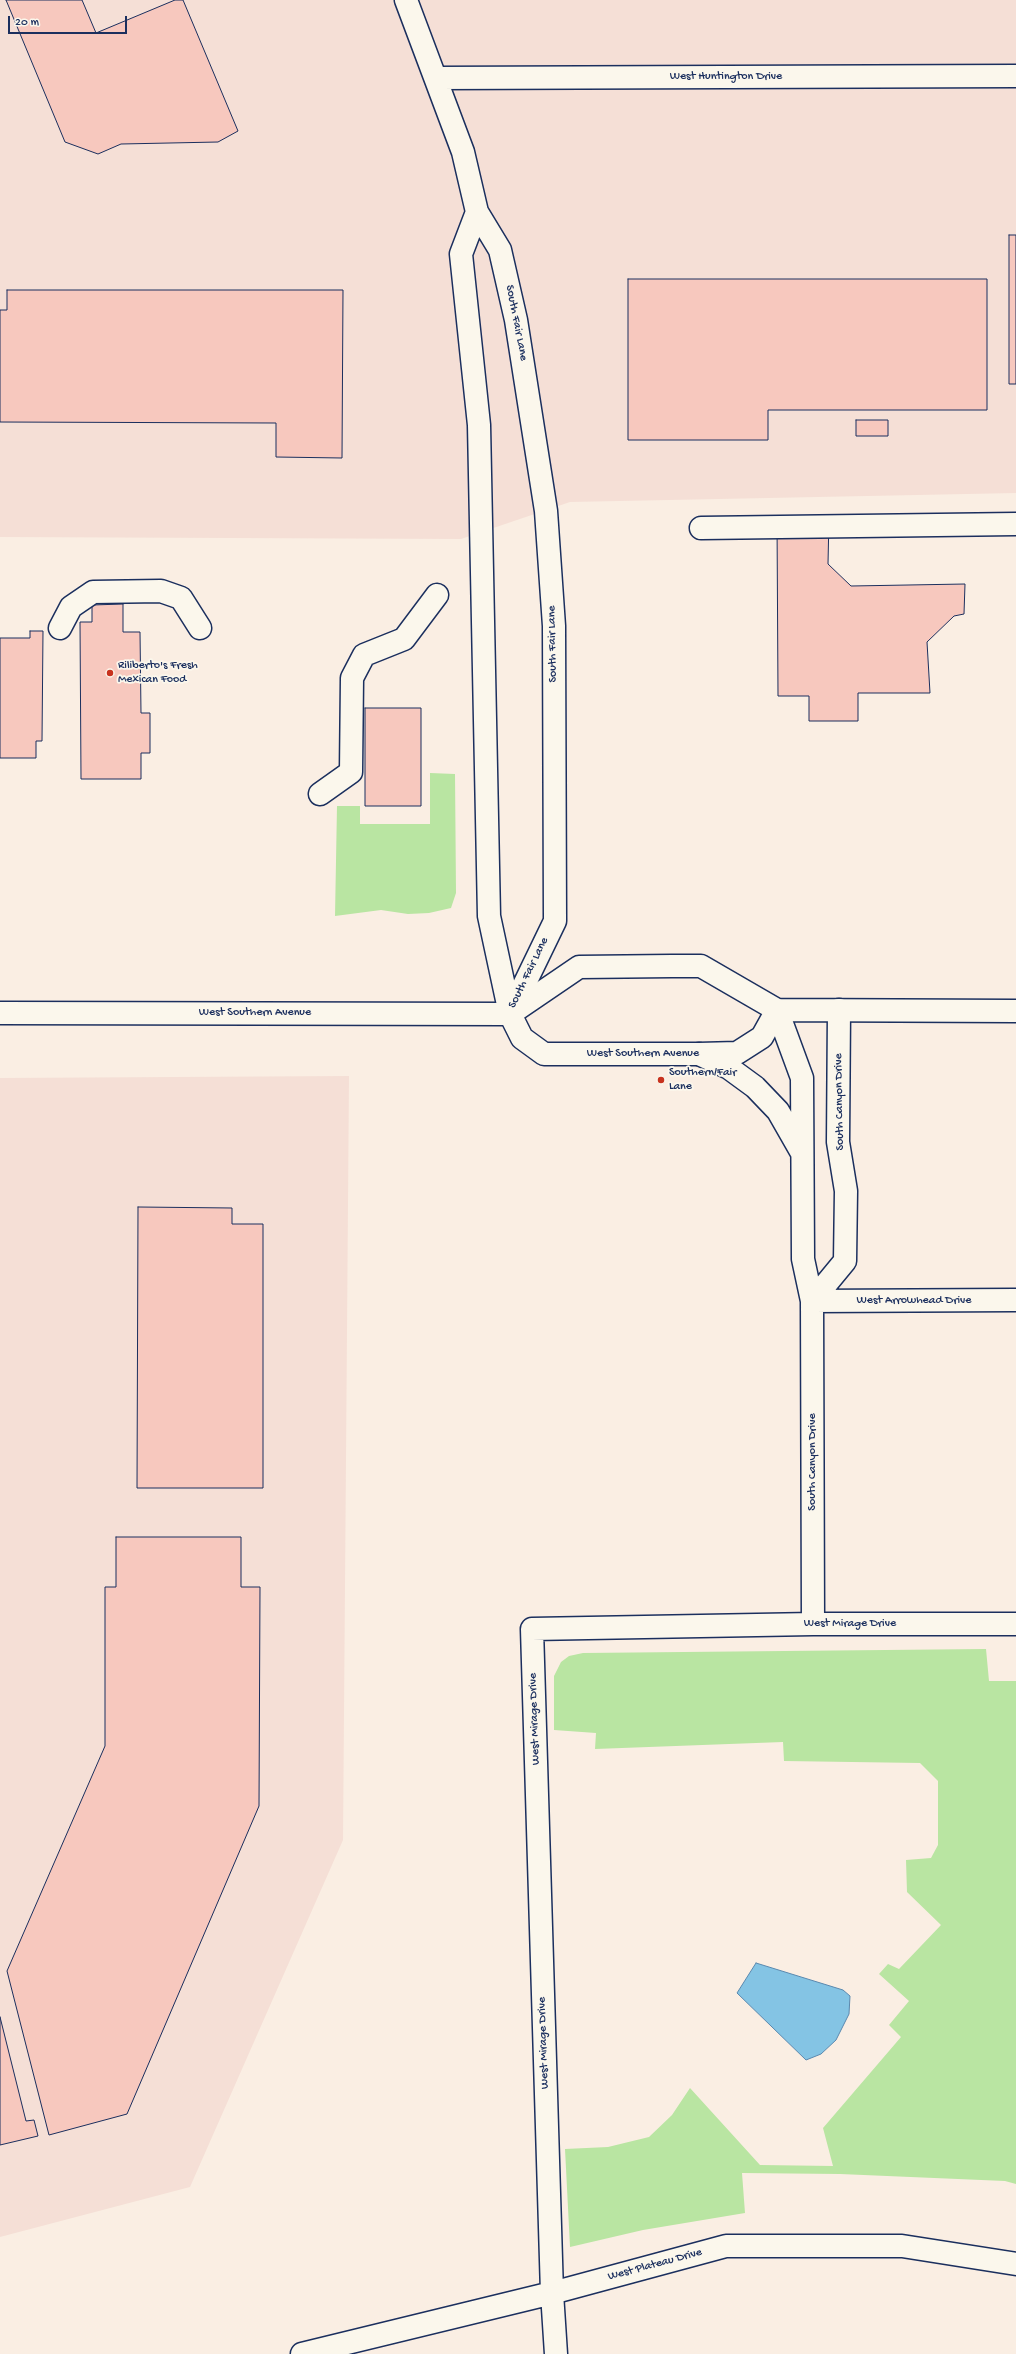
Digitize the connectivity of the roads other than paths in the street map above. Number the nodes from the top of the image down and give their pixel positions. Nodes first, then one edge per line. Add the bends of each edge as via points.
1 (406, 0) edge
2 (1016, 76) edge
3 (437, 78) junction
4 (477, 212) junction
5 (1016, 524) edge
6 (701, 528) dead end
7 (437, 595) dead end
8 (60, 628) dead end
9 (200, 628) dead end
10 (320, 794) dead end
11 (777, 1010) junction
12 (839, 1010) junction
13 (1016, 1012) edge
14 (0, 1013) edge
15 (510, 1014) junction
16 (699, 1054) junction
17 (802, 1153) junction
18 (1016, 1300) edge
19 (812, 1301) junction
20 (813, 1624) junction
21 (1016, 1624) edge
22 (1016, 2264) edge
23 (552, 2293) junction
24 (302, 2354) edge
25 (556, 2354) edge

1 - 3 street, South Fair Lane
2 - 3 street, West Huntington Drive
3 - 4 street, South Fair Lane via 463,152
4 - 15 street, South Fair Lane via 461,254 479,424 489,916
4 - 15 street, South Fair Lane via 500,250 516,320 546,511 554,626 555,921
5 - 6 street
7 - 10 street via 404,640 364,655 352,678 351,772
8 - 9 street via 71,607 93,592 161,591 181,598
11 - 12 street
11 - 15 street via 701,966 578,967
11 - 16 street, West Southern Avenue via 762,1036 737,1053
11 - 17 street, South Canyon Drive via 802,1078
12 - 13 street
12 - 19 street, South Canyon Drive via 838,1142 846,1191 845,1261
14 - 15 street, West Southern Avenue
15 - 16 street, West Southern Avenue via 522,1038 544,1054
16 - 17 street via 728,1068 755,1087 778,1111
17 - 19 street, South Canyon Drive via 803,1259
18 - 19 street, West Arrowhead Drive
19 - 20 street, South Canyon Drive
20 - 21 street, West Mirage Drive
20 - 23 street, West Mirage Drive via 532,1629
22 - 23 street, West Plateau Drive via 902,2246 726,2246
23 - 24 street, West Plateau Drive
23 - 25 street

